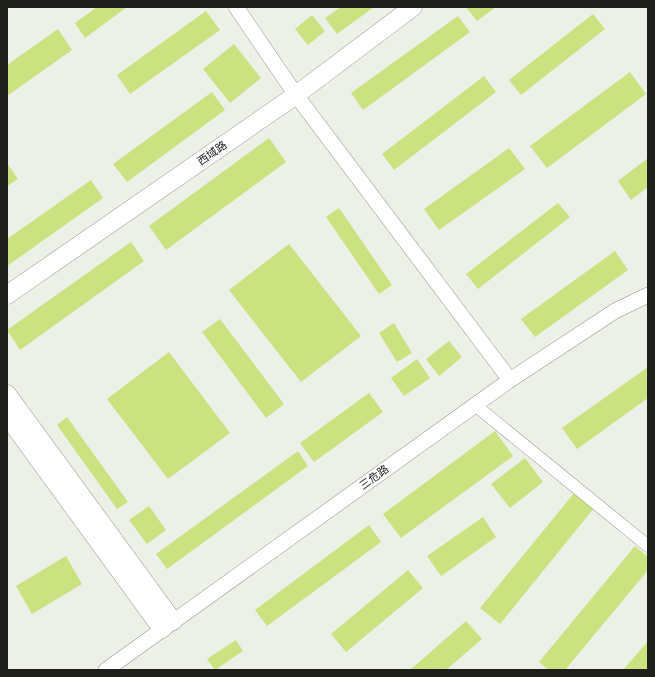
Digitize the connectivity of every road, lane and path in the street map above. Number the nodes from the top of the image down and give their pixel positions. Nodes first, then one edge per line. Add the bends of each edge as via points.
1 (236, 7) edge
2 (394, 7) edge
3 (413, 7) edge
4 (293, 90) junction
5 (7, 286) edge
6 (7, 295) edge
7 (648, 295) edge
8 (510, 380) junction
9 (7, 394) edge
10 (475, 404) junction
11 (7, 416) edge
12 (648, 546) edge
13 (168, 625) junction
14 (106, 670) edge

1 - 4 street
2 - 4 main road, 西域路
3 - 4 main road, 西域路
4 - 5 main road, 西域路
4 - 6 main road, 西域路
4 - 8 street
7 - 8 street, 三危路 via 615,311
8 - 10 street, 三危路
9 - 13 main road
10 - 12 street
10 - 13 street, 三危路
11 - 13 main road
13 - 14 street, 三危路

